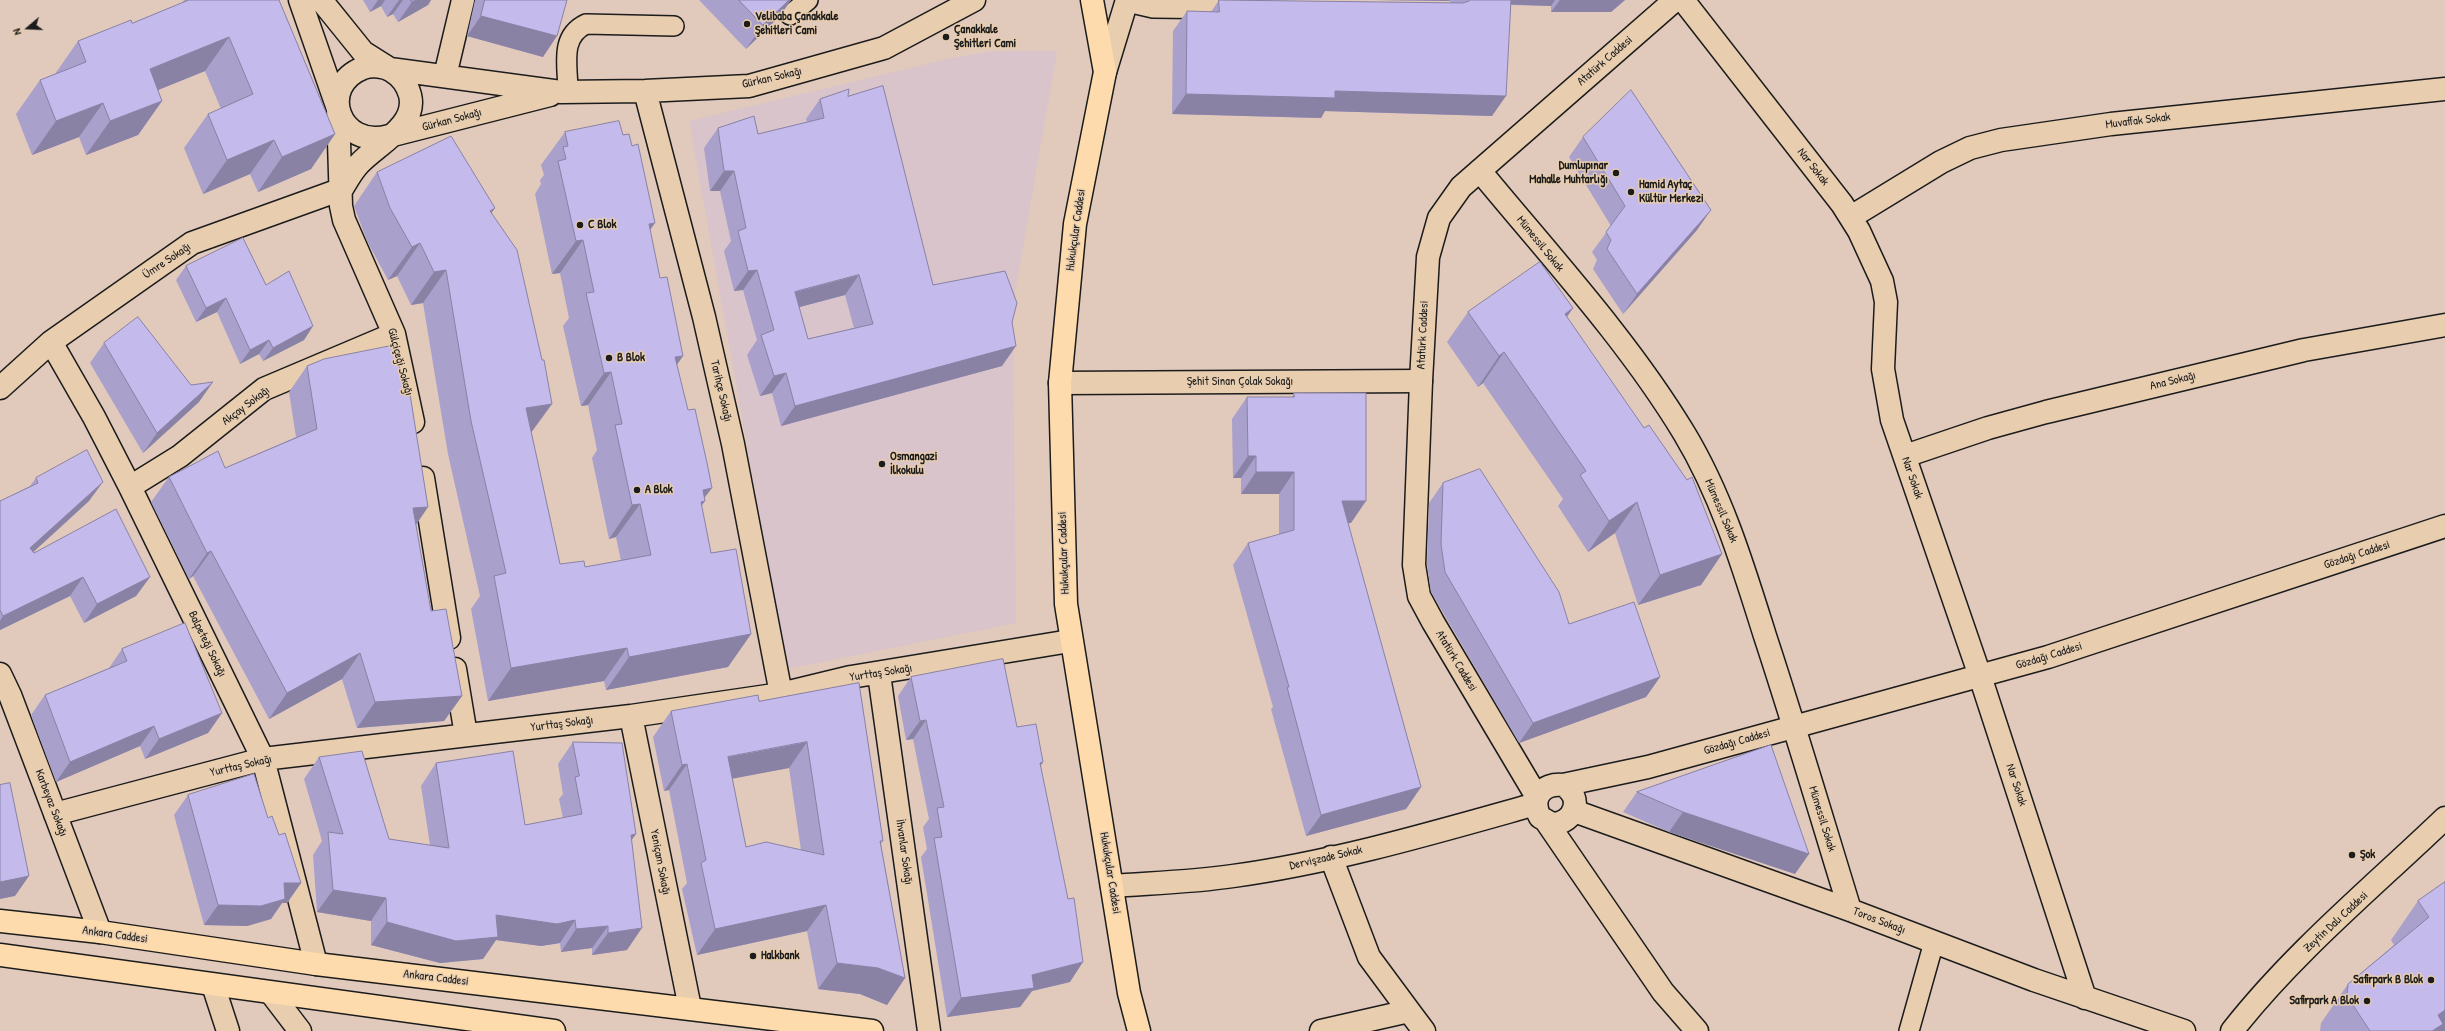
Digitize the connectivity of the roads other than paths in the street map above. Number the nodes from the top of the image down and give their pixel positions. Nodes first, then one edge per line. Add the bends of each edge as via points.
1 (300, 0) edge
2 (321, 0) edge
3 (463, 0) edge
4 (808, 0) edge
5 (1092, 0) edge
6 (1675, 0) edge
7 (1683, 0) edge
8 (970, 1) edge
9 (1127, 1) edge
10 (1254, 9) edge
11 (790, 15) dead end
12 (674, 26) dead end
13 (390, 69) junction
14 (1105, 72) junction
15 (445, 76) junction
16 (2445, 89) edge
17 (646, 91) junction
18 (565, 92) junction
19 (338, 109) junction
20 (389, 136) junction
21 (1480, 170) junction
22 (342, 189) junction
23 (1851, 217) junction
24 (2445, 325) edge
25 (394, 334) junction
26 (51, 342) junction
27 (1420, 381) junction
28 (1060, 383) junction
29 (0, 388) edge
30 (1905, 456) junction
31 (130, 487) junction
32 (2445, 526) edge
33 (1070, 641) junction
34 (0, 674) edge
35 (879, 674) junction
36 (1980, 676) junction
37 (782, 694) junction
38 (631, 716) junction
39 (1794, 726) junction
40 (466, 735) junction
41 (263, 759) junction
42 (1556, 803) junction
43 (55, 814) junction
44 (2445, 818) edge
45 (1331, 857) junction
46 (1112, 886) junction
47 (1850, 910) junction
48 (0, 921) edge
49 (100, 932) junction
50 (1934, 942) junction
51 (0, 955) edge
52 (316, 964) junction
53 (213, 985) junction
54 (271, 993) junction
55 (2085, 998) junction
56 (690, 1008) junction
57 (1409, 1011) junction
58 (228, 1031) edge
59 (300, 1031) edge
60 (554, 1031) edge
61 (872, 1031) edge
62 (929, 1031) edge
63 (1139, 1031) edge
64 (1321, 1031) edge
65 (1424, 1031) edge
66 (1697, 1031) edge
67 (1909, 1031) edge
68 (2184, 1031) edge
69 (2232, 1031) edge

1 - 19 street, Gülçiçeği Sokağı
2 - 13 street via 363,52
3 - 15 street
4 - 11 lane
5 - 14 main road, Hukukçular Caddesi
6 - 21 street, Atatürk Caddesi
7 - 23 street, Nar Sokak
8 - 17 street, Gürkan Sokağı via 884,48 749,86
9 - 10 lane via 1153,8
9 - 14 street, Hukukçular Caddesi
12 - 18 lane via 586,24 579,27 573,32 567,44
13 - 15 street, Gürkan Sokağı
13 - 19 street via 367,66 348,77 341,87
13 - 20 street via 407,85 410,109 399,130
14 - 28 main road, Hukukçular Caddesi via 1075,224
15 - 18 street, Gürkan Sokağı
16 - 23 street, Muvaffak Sokak via 2134,121 2001,140 1970,148 1941,162
17 - 18 street, Gürkan Sokağı
17 - 37 street, Tarihçe Sokağı via 733,444
18 - 20 street, Gürkan Sokağı
19 - 20 street via 348,128 357,135 367,139
19 - 22 street, Gülçiçeği Sokağı
20 - 22 street via 358,164
21 - 27 street, Atatürk Caddesi via 1461,187 1439,218 1430,250
21 - 39 street, Mümessil Sokak via 1622,344 1685,434 1729,524
22 - 25 street, Gülçiçeği Sokağı via 341,206 344,220
22 - 26 street, Ümre Sokağı via 192,243
23 - 30 street, Nar Sokak via 1882,281 1886,302 1884,369 1887,398
24 - 30 street, Ana Sokağı via 2304,350 2061,408 1988,428
25 - 31 street, Akçay Sokağı via 264,389 180,456
25 - 40 street, Gülçiçeği Sokağı via 409,396
26 - 29 street, Ümre Sokağı
26 - 31 street, Balpeteği Sokağı
27 - 28 street, Şehit Sinan Çolak Sokağı
27 - 42 street, Atatürk Caddesi via 1414,565 1419,596 1457,664 1511,751
28 - 33 main road, Hukukçular Caddesi via 1066,604
30 - 36 street, Nar Sokak
31 - 41 street, Balpeteği Sokağı
32 - 36 street, Gözdağı Caddesi via 2124,632
33 - 35 street, Yurttaş Sokağı
33 - 46 main road, Hukukçular Caddesi
34 - 43 street, Karbeyaz Sokağı
35 - 37 street, Yurttaş Sokağı via 851,677
35 - 62 street, İhvanlar Sokağı
36 - 39 street, Gözdağı Caddesi
36 - 55 street, Nar Sokak
37 - 38 street, Yurttaş Sokağı
38 - 40 street, Yurttaş Sokağı
38 - 56 street, Yeniçam Sokağı
39 - 42 street, Gözdağı Caddesi via 1648,767
39 - 47 street, Mümessil Sokak
40 - 41 street, Yurttaş Sokağı
41 - 43 street, Yurttaş Sokağı
41 - 52 street, Balpeteği Sokağı
42 - 45 street, Dervişzade Sokak
42 - 47 street, Toros Sokağı
42 - 66 street via 1603,907 1663,992
43 - 49 street, Karbeyaz Sokağı
44 - 69 street, Zeytin Dalı Caddesi via 2296,960 2253,1004
45 - 46 street, Dervişzade Sokak via 1232,876
45 - 57 street via 1369,957
46 - 63 main road, Hukukçular Caddesi via 1129,993
47 - 50 street, Toros Sokağı
48 - 49 main road, Ankara Caddesi
49 - 52 main road, Ankara Caddesi
50 - 55 street, Toros Sokağı
50 - 67 lane
51 - 53 main road
52 - 56 main road, Ankara Caddesi
53 - 54 main road
53 - 58 street
54 - 59 street
54 - 60 main road
55 - 68 street, Toros Sokağı
56 - 61 main road, Ankara Caddesi
57 - 64 street
57 - 65 street

